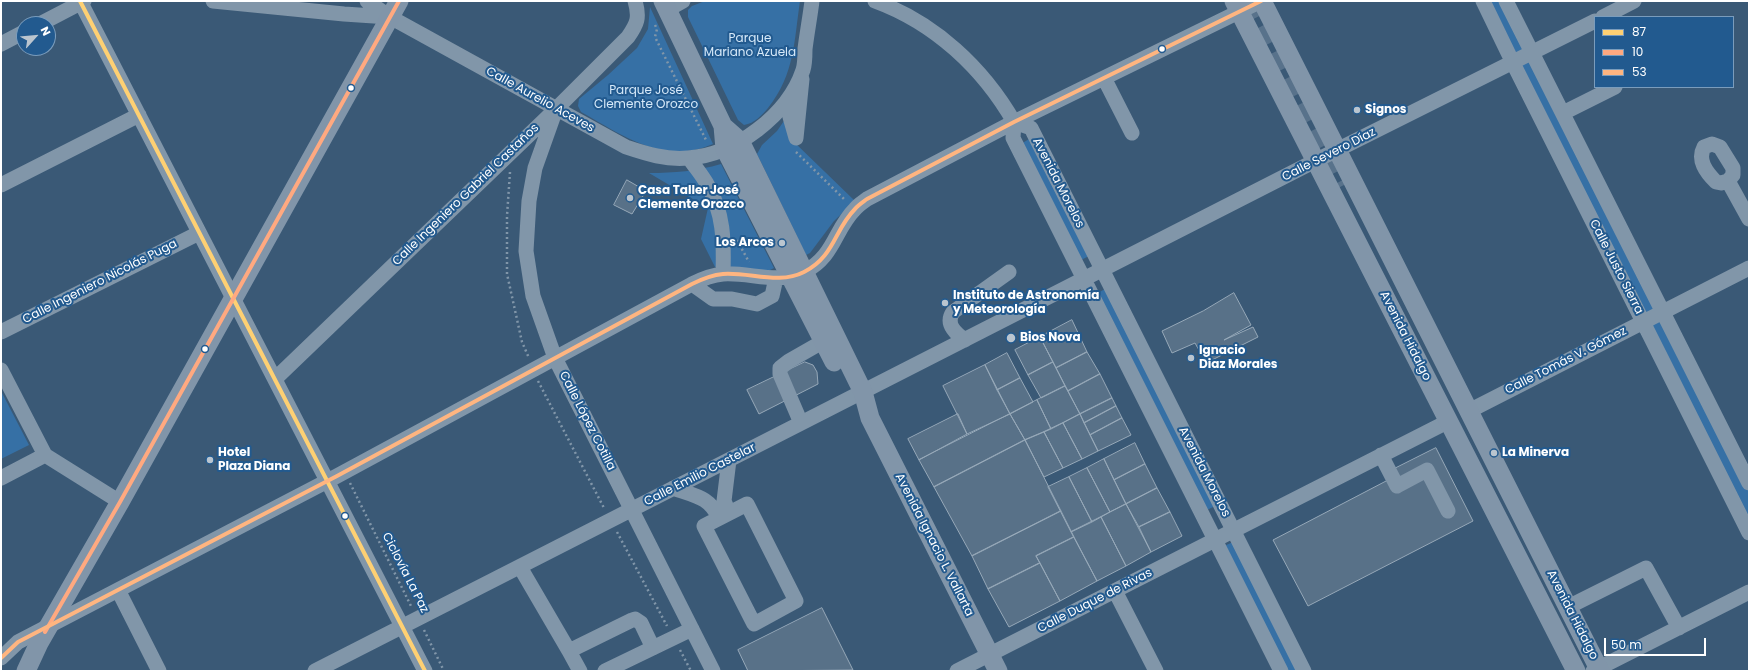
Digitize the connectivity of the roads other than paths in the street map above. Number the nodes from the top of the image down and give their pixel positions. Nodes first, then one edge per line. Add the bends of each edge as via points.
1 (213, 1) edge
2 (367, 1) edge
3 (636, 1) edge
4 (812, 1) edge
5 (875, 1) edge
6 (1261, 1) edge
7 (1483, 1) edge
8 (1506, 1) edge
9 (1634, 1) edge
10 (82, 2) edge
11 (1236, 6) edge
12 (667, 8) edge
13 (394, 9) edge
14 (55, 16) edge
15 (1605, 16) edge
16 (1594, 21) edge
17 (16, 36) edge
18 (1, 44) edge
19 (1532, 52) junction
20 (1513, 62) junction
21 (803, 70) junction
22 (1104, 78) junction
23 (1613, 88) edge
24 (790, 96) junction
25 (556, 109) junction
26 (1563, 113) junction
27 (139, 115) junction
28 (1014, 122) junction
29 (1132, 133) dead end
30 (726, 148) junction
31 (1338, 150) junction
32 (689, 158) junction
33 (1315, 161) junction
34 (1728, 181) dead end
35 (1, 185) edge
36 (1342, 186) tunnel mouth
37 (1749, 219) edge
38 (199, 233) junction
39 (1749, 268) edge
40 (1102, 270) junction
41 (1009, 272) dead end
42 (722, 274) junction
43 (791, 276) junction
44 (1084, 279) junction
45 (692, 284) junction
46 (233, 300) junction
47 (1663, 312) junction
48 (1644, 322) junction
49 (1, 332) edge
50 (965, 340) junction
51 (824, 341) junction
52 (559, 364) junction
53 (1, 370) edge
54 (274, 379) junction
55 (858, 394) junction
56 (1469, 411) junction
57 (1449, 421) junction
58 (801, 423) junction
59 (45, 455) junction
60 (1381, 455) junction
61 (729, 460) junction
62 (1, 478) edge
63 (1748, 480) edge
64 (330, 487) junction
65 (673, 488) junction
66 (120, 502) junction
67 (1503, 502) junction
68 (632, 509) junction
69 (1448, 511) dead end
70 (724, 516) junction
71 (1234, 531) junction
72 (1749, 533) edge
73 (1216, 540) junction
74 (520, 567) junction
75 (118, 590) junction
76 (1116, 591) junction
77 (1749, 592) edge
78 (1564, 600) junction
79 (1543, 605) junction
80 (49, 626) junction
81 (402, 626) junction
82 (1679, 628) junction
83 (692, 629) junction
84 (18, 642) junction
85 (1, 644) edge
86 (653, 648) junction
87 (568, 652) junction
88 (990, 654) junction
89 (1, 658) edge
90 (1597, 670) edge
91 (26, 671) edge
92 (159, 671) edge
93 (315, 671) edge
94 (425, 671) edge
95 (580, 671) edge
96 (605, 671) edge
97 (713, 671) edge
98 (957, 671) edge
99 (998, 671) edge
100 (1156, 671) edge
101 (1281, 671) edge
102 (1304, 671) edge
103 (1576, 671) edge

1 - 13 street via 336,14
2 - 13 street, Calle Aurelio Aceves
3 - 25 street, Calle Ingeniero Gabriel Castaños via 639,13 636,25 628,38
4 - 21 street
5 - 28 street via 907,15 956,49 980,72 1000,97
6 - 11 street
6 - 31 main road, Avenida Hidalgo
7 - 20 street, Calle Justo Sierra
8 - 19 street, Calle Justo Sierra
9 - 15 street
10 - 14 street
10 - 27 street
11 - 22 street
11 - 33 main road, Avenida Hidalgo
12 - 30 main road, Avenida Ignacio L. Vallarta via 723,126
13 - 25 street, Calle Aurelio Aceves
13 - 46 main road
16 - 19 street, Calle Severo Díaz
17 - 18 street
19 - 20 street, Calle Severo Díaz
19 - 26 street, Calle Justo Sierra
20 - 31 street, Calle Severo Díaz
20 - 48 street, Calle Justo Sierra
21 - 24 street
21 - 24 street via 796,138 790,117
22 - 28 street
22 - 29 street
23 - 26 street
24 - 30 street via 766,124
25 - 32 street, Calle Aurelio Aceves via 626,147 659,157
25 - 52 street, Calle López Cotilla via 535,168 529,201 526,252 533,296
25 - 54 street, Calle Ingeniero Gabriel Castaños
26 - 47 street, Calle Justo Sierra
27 - 35 street
27 - 38 street
28 - 40 street, Avenida Morelos via 1031,128
28 - 43 street via 867,199 854,209 827,254 816,264
28 - 44 street, Avenida Morelos via 1013,138
30 - 32 street, Calle Aurelio Aceves
30 - 43 main road, Avenida Ignacio L. Vallarta
31 - 33 street, Calle Severo Díaz
31 - 56 main road, Avenida Hidalgo
32 - 42 street via 707,184 719,212 724,243
33 - 40 street, Calle Severo Díaz
33 - 57 main road, Avenida Hidalgo
34 - 37 street
36 - 67 main road
38 - 46 street
38 - 49 street, Calle Ingeniero Nicolás Puga
39 - 47 street, Calle Tomás V. Gómez
40 - 44 street, Calle Severo Díaz
40 - 71 street, Avenida Morelos
41 - 50 street via 953,312 950,323
42 - 43 street
42 - 45 street
43 - 45 street via 772,296 757,304 732,299 713,299
43 - 51 main road, Avenida Ignacio L. Vallarta
43 - 55 main road, Avenida Ignacio L. Vallarta
44 - 50 street, Calle Emilio Castelar
44 - 73 street, Avenida Morelos
45 - 52 street
46 - 54 street
46 - 66 main road
47 - 48 street, Calle Tomás V. Gómez
47 - 63 street, Calle Justo Sierra
48 - 56 street, Calle Tomás V. Gómez
48 - 72 street, Calle Justo Sierra
50 - 55 street, Calle Emilio Castelar
51 - 55 main road, Avenida Ignacio L. Vallarta
51 - 58 street via 780,368 780,374
52 - 64 street
52 - 68 street, Calle López Cotilla
53 - 59 street
54 - 64 street
55 - 58 street, Calle Emilio Castelar
55 - 88 main road, Avenida Ignacio L. Vallarta
56 - 78 main road, Avenida Hidalgo
57 - 60 street
57 - 79 main road, Avenida Hidalgo
58 - 61 street, Calle Emilio Castelar
59 - 62 street
59 - 66 street
60 - 69 street via 1397,486 1427,470
60 - 71 street
61 - 65 street, Calle Emilio Castelar
61 - 70 street
64 - 75 street
64 - 81 street
65 - 68 street, Calle Emilio Castelar
65 - 70 street via 706,500
66 - 80 main road
67 - 78 main road
67 - 79 main road
68 - 74 street, Calle Emilio Castelar
68 - 83 street, Calle López Cotilla
70 - 70 street via 747,504 796,601 754,624 704,526
71 - 73 street, Calle Duque de Rivas
71 - 102 street, Avenida Morelos
73 - 76 street, Calle Duque de Rivas
73 - 101 street, Avenida Morelos
74 - 81 street, Calle Emilio Castelar
74 - 87 street
75 - 80 street
75 - 92 street
76 - 88 street, Calle Duque de Rivas
76 - 100 street
77 - 82 street
78 - 82 street via 1646,568
78 - 90 main road, Avenida Hidalgo
79 - 103 main road, Avenida Hidalgo
80 - 84 street
80 - 91 main road
81 - 93 street, Calle Emilio Castelar
81 - 94 street
82 - 90 street
83 - 86 street
83 - 97 street, Calle López Cotilla
84 - 85 street
84 - 89 street
86 - 87 street via 640,623 635,619
86 - 96 street
87 - 95 street
88 - 98 street, Calle Duque de Rivas
88 - 99 main road, Avenida Ignacio L. Vallarta

